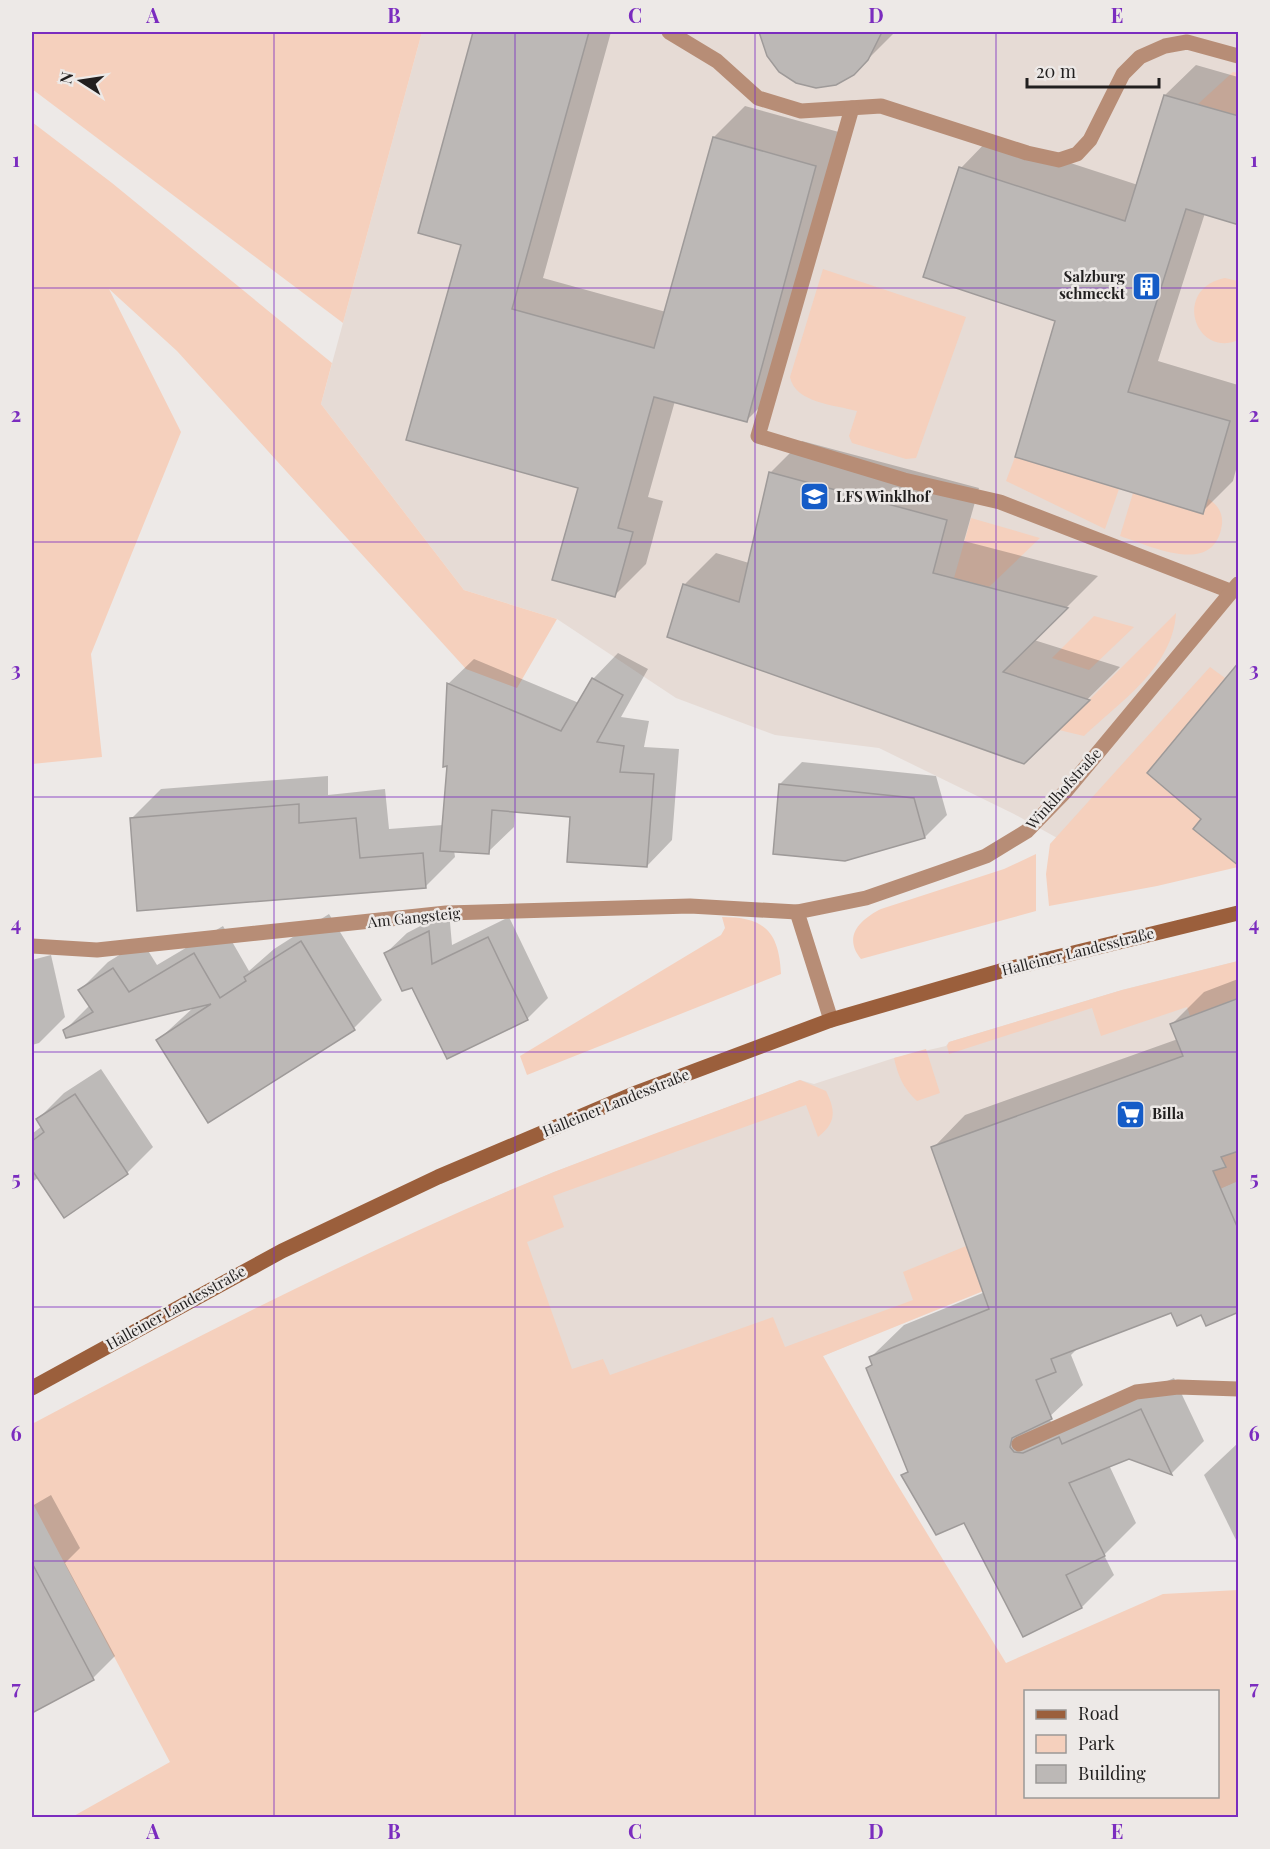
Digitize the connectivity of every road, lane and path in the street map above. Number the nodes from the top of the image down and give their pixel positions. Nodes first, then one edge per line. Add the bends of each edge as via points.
1 (669, 32) edge
2 (1239, 56) edge
3 (852, 108) junction
4 (1234, 588) edge
5 (797, 912) junction
6 (1239, 913) edge
7 (32, 946) edge
8 (831, 1020) junction
9 (32, 1388) edge
10 (1239, 1389) edge
11 (1019, 1444) dead end

1 - 3 street via 717,61 758,98 801,111
2 - 3 street via 1187,42 1164,46 1140,57 1122,74 1090,140 1077,154 1059,160 881,106
3 - 4 street via 758,436 904,480 1000,502
4 - 5 street, Winklhofstraße via 1027,831 986,856 941,873 866,898
5 - 7 street, Am Gangsteig via 690,906 446,913 98,950
5 - 8 street
6 - 8 main road, Halleiner Landesstraße via 1004,970
8 - 9 main road, Halleiner Landesstraße via 636,1093 438,1177 282,1251
10 - 11 street via 1178,1387 1136,1392

